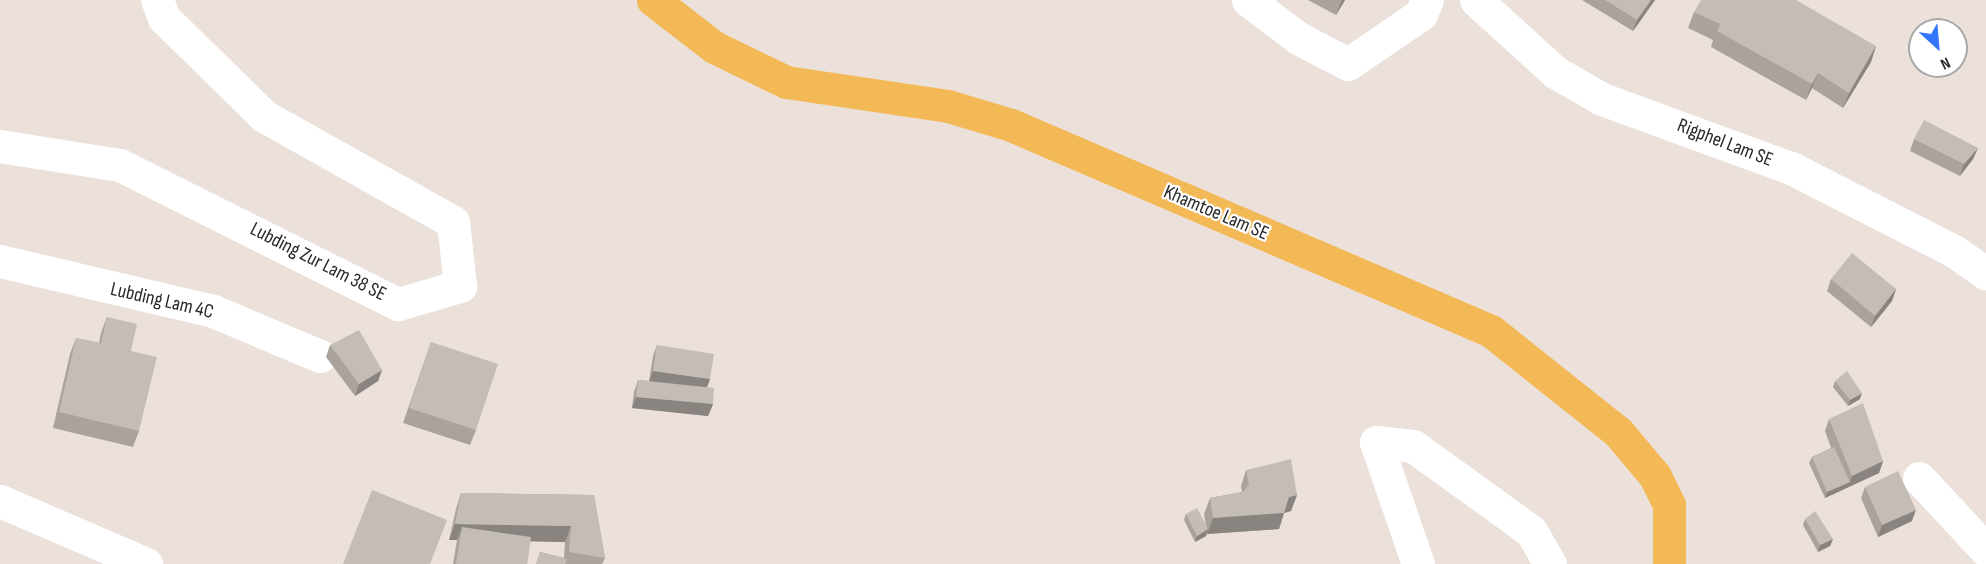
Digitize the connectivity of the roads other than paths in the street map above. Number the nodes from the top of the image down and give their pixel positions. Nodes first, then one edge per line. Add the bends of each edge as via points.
1 (158, 0) edge
2 (653, 0) edge
3 (1248, 0) edge
4 (1427, 0) edge
5 (1476, 0) edge
6 (0, 146) edge
7 (0, 261) edge
8 (1986, 273) edge
9 (320, 356) dead end
10 (1919, 478) dead end
11 (0, 501) edge
12 (1986, 550) edge
13 (146, 564) edge
14 (1418, 564) edge
15 (1550, 564) edge
16 (1669, 564) edge

1 - 6 street, Lubding Zur Lam 38 SE via 164,18 264,116 453,222 460,286 399,304 120,165
2 - 16 main road, Khamtoe Lam SE via 714,47 786,82 948,106 1011,124 1491,331 1618,432 1655,476 1669,505
3 - 4 street via 1298,38 1348,64 1421,14
5 - 8 street, Rigphel Lam SE via 1555,72 1602,99 1791,168 1954,250
7 - 9 street, Lubding Lam 4C via 213,311
10 - 12 street
11 - 13 street
14 - 15 street via 1376,442 1413,446 1530,531

